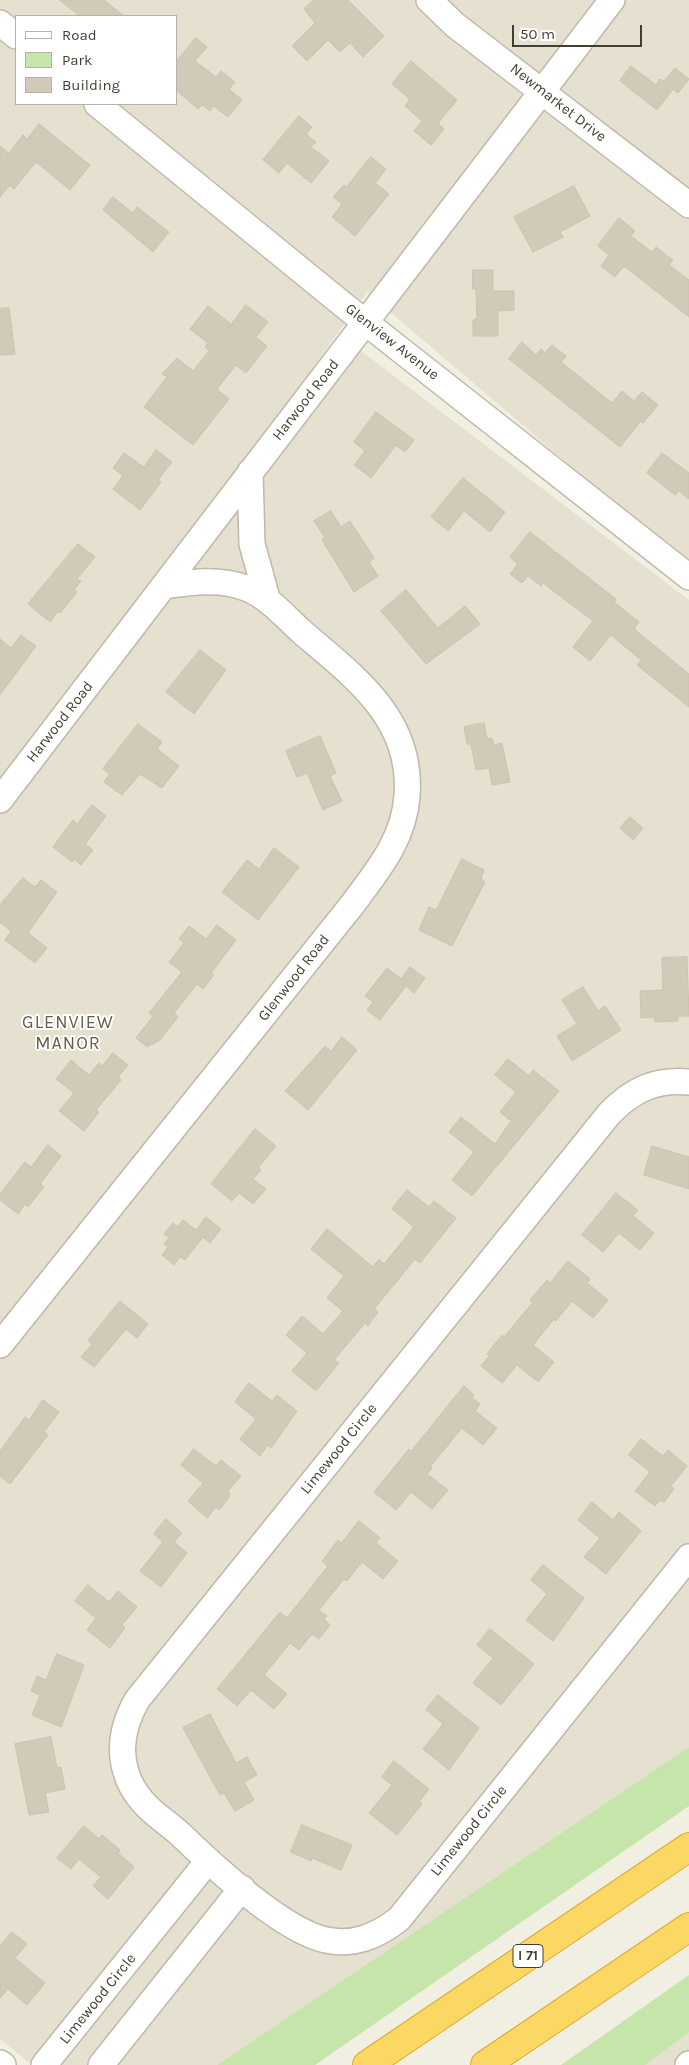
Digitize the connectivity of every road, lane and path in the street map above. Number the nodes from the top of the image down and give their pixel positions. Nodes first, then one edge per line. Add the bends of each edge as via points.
1 (429, 0) edge
2 (612, 0) edge
3 (0, 22) edge
4 (15, 35) edge
5 (543, 92) junction
6 (98, 105) edge
7 (689, 205) edge
8 (366, 322) junction
9 (250, 472) junction
10 (689, 577) edge
11 (164, 586) junction
12 (267, 598) junction
13 (0, 800) edge
14 (689, 1082) edge
15 (0, 1345) edge
16 (689, 1557) edge
17 (689, 1847) edge
18 (208, 1861) junction
19 (242, 1888) junction
20 (689, 1927) edge
21 (44, 2065) edge
22 (101, 2065) edge
23 (367, 2065) edge
24 (485, 2065) edge

1 - 5 street, Newmarket Drive
2 - 5 street, Harwood Road
3 - 4 street
5 - 7 street, Newmarket Drive
5 - 8 street, Harwood Road
6 - 8 street, Glenview Avenue
8 - 9 street, Harwood Road
8 - 10 street, Glenview Avenue
9 - 11 street, Harwood Road
9 - 12 street, Glenwood Road via 252,544
11 - 12 street, Glenwood Road via 218,582 246,588
11 - 13 street, Harwood Road
12 - 15 street, Glenwood Road via 358,681 390,719 402,748 407,779 402,826 389,855 352,905
14 - 18 street, Limewood Circle via 668,1081 651,1085 629,1095 609,1114 137,1700 127,1721 122,1752 130,1783 144,1803
16 - 19 street, Limewood Circle via 399,1919 384,1931 352,1941 323,1940 295,1927
17 - 23 highway, I 71
18 - 19 street, Limewood Circle
18 - 21 street, Limewood Circle
19 - 22 street
20 - 24 highway

